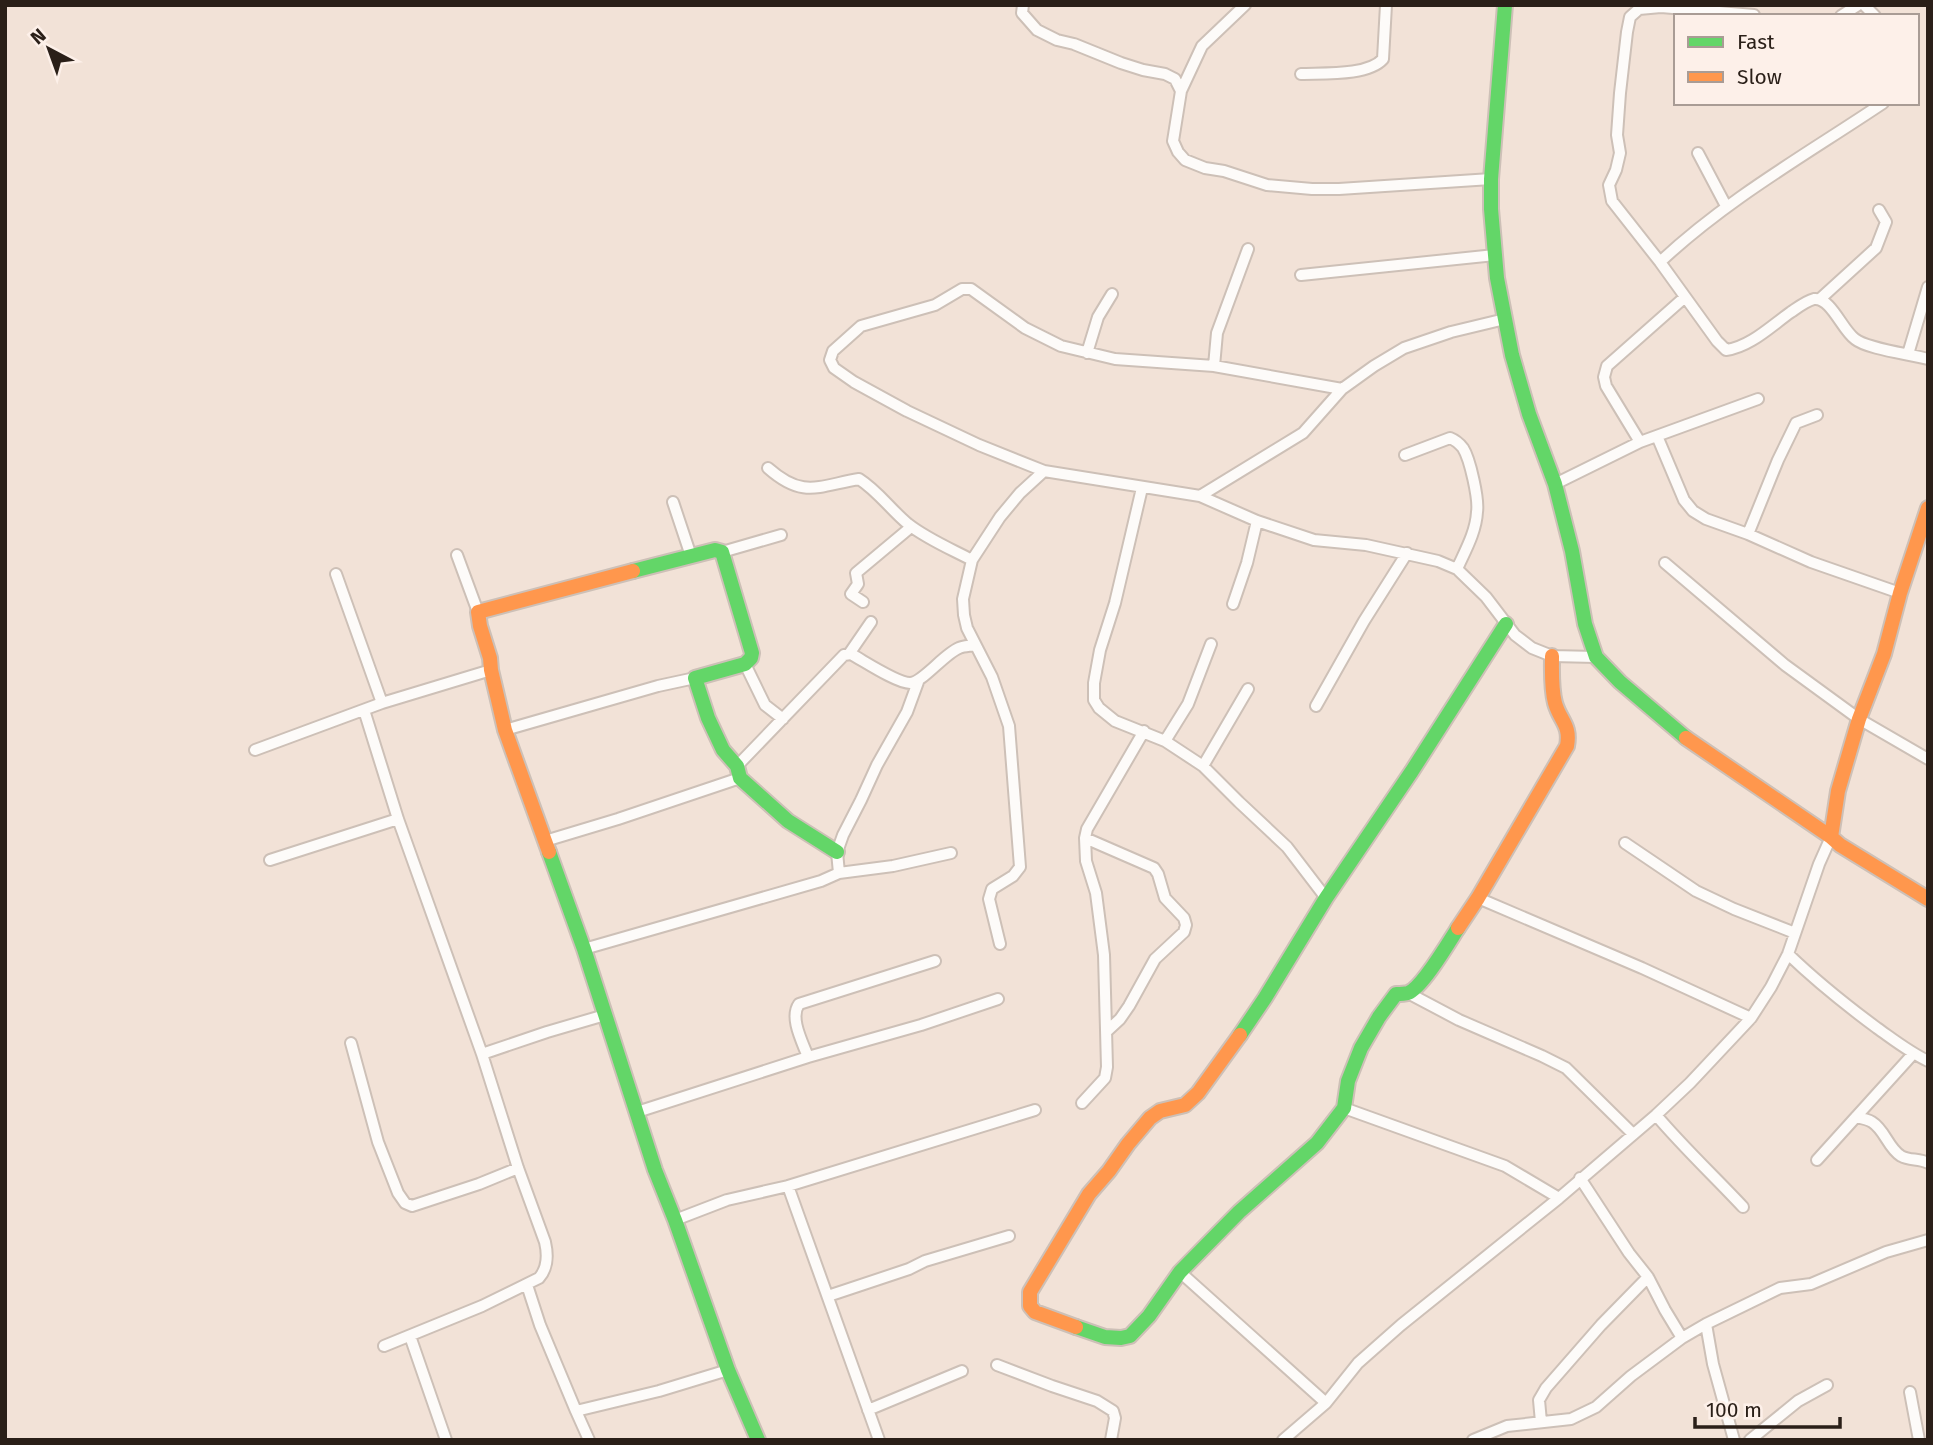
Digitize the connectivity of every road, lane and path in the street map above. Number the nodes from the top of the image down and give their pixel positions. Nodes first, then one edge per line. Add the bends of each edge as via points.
1 (1023, 5) edge
2 (1245, 5) edge
3 (1386, 5) edge
4 (1505, 5) edge
5 (1682, 7) edge
6 (1745, 14) edge
7 (1301, 74) dead end
8 (1181, 91) junction
9 (1880, 105) edge
10 (1698, 153) dead end
11 (1491, 179) junction
12 (1726, 206) junction
13 (1879, 210) dead end
14 (1248, 249) dead end
15 (1495, 255) junction
16 (1660, 262) junction
17 (1301, 275) dead end
18 (1928, 287) edge
19 (1112, 295) dead end
20 (1685, 298) junction
21 (1820, 299) junction
22 (1505, 319) junction
23 (1087, 353) junction
24 (1908, 354) junction
25 (1928, 359) edge
26 (1214, 366) junction
27 (1342, 389) junction
28 (1758, 399) dead end
29 (1817, 415) dead end
30 (1657, 436) junction
31 (1640, 442) junction
32 (1405, 455) dead end
33 (768, 468) dead end
34 (1044, 471) junction
35 (1555, 484) junction
36 (1142, 488) junction
37 (1200, 496) junction
38 (673, 502) dead end
39 (1928, 508) edge
40 (1257, 521) junction
41 (911, 527) junction
42 (1748, 534) junction
43 (781, 535) dead end
44 (722, 552) junction
45 (1407, 553) junction
46 (457, 555) dead end
47 (691, 556) junction
48 (972, 560) junction
49 (1665, 563) dead end
50 (1457, 569) junction
51 (336, 574) dead end
52 (1900, 593) junction
53 (863, 602) dead end
54 (1233, 604) dead end
55 (478, 612) junction
56 (871, 622) dead end
57 (1506, 624) junction
58 (1211, 644) dead end
59 (975, 645) junction
60 (849, 654) junction
61 (1552, 656) junction
62 (1596, 657) junction
63 (745, 664) junction
64 (491, 670) junction
65 (695, 678) junction
66 (918, 682) junction
67 (1248, 689) dead end
68 (382, 703) junction
69 (1316, 706) dead end
70 (364, 710) junction
71 (783, 719) junction
72 (1859, 719) junction
73 (505, 730) junction
74 (1144, 732) junction
75 (1165, 741) junction
76 (255, 750) dead end
77 (1928, 759) edge
78 (1203, 766) junction
79 (738, 772) junction
80 (398, 819) junction
81 (1831, 837) junction
82 (1085, 838) junction
83 (545, 841) junction
84 (1625, 843) dead end
85 (837, 852) junction
86 (951, 853) dead end
87 (270, 860) dead end
88 (839, 873) junction
89 (1326, 898) junction
90 (1478, 898) junction
91 (1928, 899) edge
92 (1795, 933) junction
93 (1000, 944) dead end
94 (584, 949) junction
95 (1788, 954) junction
96 (934, 961) dead end
97 (1408, 993) junction
98 (998, 999) dead end
99 (605, 1015) junction
100 (1751, 1018) junction
101 (1107, 1031) junction
102 (351, 1043) dead end
103 (482, 1054) junction
104 (1913, 1054) junction
105 (808, 1058) junction
106 (1928, 1061) edge
107 (1082, 1103) dead end
108 (1344, 1108) junction
109 (1035, 1110) dead end
110 (637, 1112) junction
111 (1656, 1115) junction
112 (1856, 1116) junction
113 (1633, 1134) junction
114 (1817, 1160) dead end
115 (1928, 1163) edge
116 (518, 1168) junction
117 (1580, 1178) junction
118 (788, 1186) junction
119 (1559, 1198) junction
120 (1743, 1207) dead end
121 (675, 1220) junction
122 (1009, 1236) dead end
123 (1928, 1240) edge
124 (1180, 1272) junction
125 (1648, 1277) junction
126 (527, 1285) junction
127 (828, 1296) junction
128 (1706, 1324) junction
129 (410, 1336) junction
130 (1682, 1338) junction
131 (384, 1346) dead end
132 (997, 1365) dead end
133 (728, 1370) junction
134 (962, 1371) dead end
135 (1828, 1385) dead end
136 (1910, 1392) dead end
137 (1326, 1404) junction
138 (868, 1410) junction
139 (576, 1411) junction
140 (1541, 1422) junction
141 (446, 1440) edge
142 (589, 1440) edge
143 (758, 1440) edge
144 (880, 1440) edge
145 (1111, 1440) edge
146 (1283, 1440) edge
147 (1473, 1440) edge
148 (1734, 1440) edge
149 (1750, 1440) edge
150 (1919, 1440) edge

1 - 8 street via 1022,13 1037,30 1107,58 1165,74 1175,79
2 - 8 street via 1202,47
3 - 7 street via 1383,59 1378,65
4 - 11 street
5 - 6 street
5 - 16 street via 1639,9 1630,17 1620,93 1620,153 1609,185 1612,201
8 - 11 street via 1173,141 1185,160 1205,168 1267,184 1312,189
9 - 12 street
10 - 12 street
11 - 15 street
12 - 16 street
13 - 21 street via 1886,222 1876,248
14 - 26 street via 1217,333
15 - 17 street
15 - 22 street
16 - 20 street
18 - 24 street
19 - 23 street via 1098,317
20 - 21 street via 1726,350 1743,346 1797,308
20 - 31 street via 1607,366 1606,386
21 - 24 street via 1857,341
22 - 27 street via 1405,348
22 - 35 street via 1529,414
23 - 26 street
23 - 34 street via 1025,328 971,289 861,326 833,351 830,360 834,368 854,382 979,446
24 - 25 street
26 - 27 street
27 - 37 street via 1303,433
28 - 30 street
29 - 42 street via 1796,424
30 - 31 street
30 - 42 street via 1693,511
31 - 35 street
32 - 50 street via 1450,438 1464,449 1478,511
33 - 41 street via 780,479 806,489 859,479 875,489
34 - 36 street
34 - 48 street via 1000,517
35 - 62 street
36 - 37 street
36 - 74 street via 1100,650 1094,699 1115,720
37 - 40 street
38 - 47 street
39 - 52 street
40 - 45 street via 1314,540
40 - 54 street
41 - 48 street
41 - 53 street via 856,573 858,584 851,594
42 - 52 street
43 - 44 street
44 - 47 street
44 - 63 street via 752,653
45 - 50 street
45 - 69 street
46 - 55 street
47 - 55 street
48 - 59 street via 963,607
49 - 72 street via 1785,665
50 - 57 street
51 - 68 street
52 - 72 street via 1884,654
55 - 64 street
56 - 60 street
57 - 61 street via 1532,648
57 - 89 street
58 - 75 street via 1188,704
59 - 66 street via 942,659
59 - 93 street via 1009,726 1020,867 992,889 989,899
60 - 66 street via 896,679
60 - 71 street
61 - 62 street
61 - 90 street via 1554,702 1567,723 1567,746
62 - 81 street via 1678,732
63 - 65 street
63 - 71 street via 765,705
64 - 68 street
64 - 73 street
65 - 73 street
65 - 79 street via 723,750
66 - 85 street
67 - 78 street
68 - 70 street
70 - 76 street
70 - 80 street
71 - 79 street
72 - 77 street
72 - 81 street via 1838,791
73 - 83 street
74 - 75 street
74 - 82 street
75 - 78 street
78 - 89 street via 1287,847
79 - 83 street via 618,819
79 - 85 street via 788,821
80 - 87 street
80 - 103 street
81 - 91 street
81 - 92 street
82 - 101 street via 1104,955
82 - 101 street via 1154,868 1165,898 1186,925 1155,959 1129,1006
83 - 94 street
84 - 92 street via 1696,891
85 - 88 street
86 - 88 street
88 - 94 street
89 - 124 street via 1265,998 1198,1093 1185,1105 1150,1118 1089,1194 1030,1292 1030,1306 1035,1312 1105,1337 1130,1336
90 - 97 street via 1429,971
90 - 100 street
92 - 95 street
94 - 99 street
95 - 100 street
95 - 104 street
96 - 105 street via 799,1004 795,1019
97 - 108 street via 1392,998 1364,1043 1343,1099
97 - 113 street via 1566,1068
98 - 105 street
99 - 103 street
99 - 110 street
100 - 111 street
101 - 107 street via 1105,1077
102 - 116 street via 378,1142 405,1203 412,1206
103 - 116 street
104 - 106 street
104 - 112 street
105 - 110 street
108 - 119 street via 1504,1166
108 - 124 street via 1317,1143
109 - 118 street
110 - 121 street
111 - 113 street
111 - 120 street
112 - 114 street
112 - 115 street via 1879,1128 1901,1156
113 - 117 street
116 - 126 street via 548,1255 544,1272
117 - 119 street
117 - 125 street
118 - 121 street via 727,1200
118 - 127 street
119 - 137 street via 1358,1363
121 - 133 street
122 - 127 street
123 - 128 street via 1886,1252 1811,1284 1780,1288
124 - 137 street
125 - 130 street
125 - 140 street via 1546,1388 1539,1400
126 - 129 street
126 - 139 street
127 - 138 street
128 - 130 street
128 - 148 street
129 - 131 street
129 - 141 street
130 - 140 street via 1596,1407 1571,1419
132 - 145 street via 1105,1406 1115,1418
133 - 139 street
133 - 143 street
134 - 138 street
135 - 149 street via 1798,1401
136 - 150 street
137 - 146 street
138 - 144 street
139 - 142 street
140 - 147 street via 1507,1426

